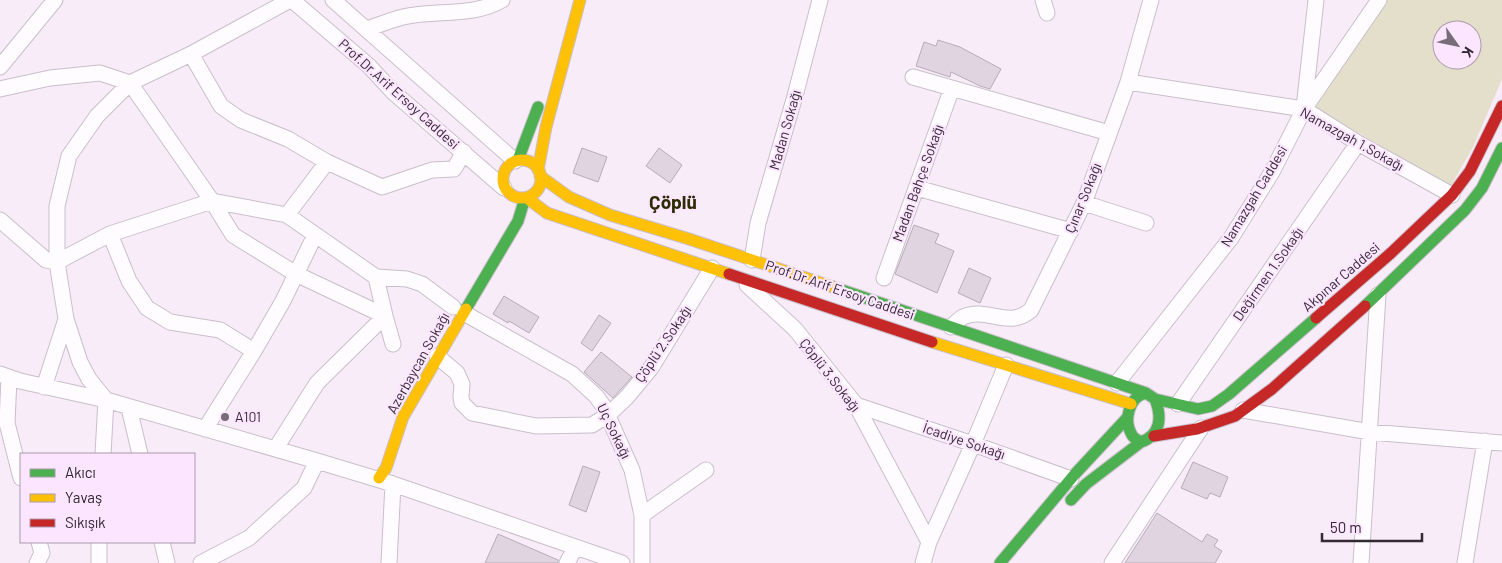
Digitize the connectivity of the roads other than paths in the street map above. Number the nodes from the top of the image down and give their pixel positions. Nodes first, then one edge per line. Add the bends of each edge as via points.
1 (55, 0) edge
2 (291, 0) edge
3 (333, 0) edge
4 (502, 0) edge
5 (580, 0) edge
6 (820, 0) edge
7 (1151, 0) edge
8 (1316, 0) edge
9 (1379, 0) edge
10 (367, 29) junction
11 (191, 54) junction
12 (0, 68) edge
13 (913, 77) dead end
14 (1128, 82) junction
15 (130, 83) junction
16 (952, 88) junction
17 (0, 89) edge
18 (540, 100) dead end
19 (1502, 106) edge
20 (1304, 109) junction
21 (1109, 133) junction
22 (1358, 143) junction
23 (1502, 148) edge
24 (464, 152) junction
25 (517, 161) junction
26 (327, 162) junction
27 (1499, 164) edge
28 (539, 173) junction
29 (916, 188) junction
30 (518, 195) junction
31 (1452, 195) junction
32 (212, 201) junction
33 (1084, 203) junction
34 (509, 210) dead end
35 (287, 215) junction
36 (0, 220) edge
37 (1146, 222) dead end
38 (500, 229) dead end
39 (1071, 230) junction
40 (110, 234) junction
41 (315, 235) junction
42 (752, 260) junction
43 (56, 262) junction
44 (712, 268) junction
45 (296, 274) junction
46 (739, 277) junction
47 (376, 278) junction
48 (884, 278) dead end
49 (1378, 295) junction
50 (455, 312) junction
51 (384, 316) junction
52 (66, 319) junction
53 (951, 327) junction
54 (393, 344) dead end
55 (254, 351) junction
56 (438, 356) junction
57 (1006, 365) junction
58 (5, 376) edge
59 (1117, 383) junction
60 (44, 387) junction
61 (1151, 396) junction
62 (106, 400) junction
63 (1131, 404) junction
64 (1178, 404) junction
65 (856, 405) junction
66 (129, 408) junction
67 (1243, 410) junction
68 (608, 415) junction
69 (1127, 418) junction
70 (1200, 428) junction
71 (205, 429) junction
72 (1370, 432) junction
73 (1154, 436) junction
74 (1484, 441) junction
75 (1141, 442) junction
76 (1502, 443) edge
77 (973, 444) junction
78 (276, 448) junction
79 (103, 453) edge
80 (140, 453) edge
81 (380, 453) dead end
82 (318, 461) junction
83 (706, 470) dead end
84 (20, 474) edge
85 (1071, 479) junction
86 (394, 484) junction
87 (1062, 510) dead end
88 (642, 515) junction
89 (929, 542) junction
90 (39, 543) edge
91 (99, 543) edge
92 (162, 543) edge
93 (575, 548) junction
94 (37, 563) edge
95 (99, 563) edge
96 (167, 563) edge
97 (201, 563) edge
98 (390, 563) edge
99 (567, 563) edge
100 (622, 563) edge
101 (642, 563) edge
102 (923, 563) edge
103 (1000, 563) edge
104 (1112, 563) edge
105 (1362, 563) edge
106 (1466, 563) edge

1 - 12 street
2 - 11 street
2 - 24 street, Prof.Dr.Arif Ersoy Caddesi
3 - 10 street, Prof.Dr.Arif Ersoy Caddesi
4 - 10 street via 491,6 454,13 404,17
5 - 28 street via 546,127
6 - 42 street, Madan Sokağı via 758,223
7 - 14 street, Çınar Sokağı
8 - 20 street
9 - 20 street, Namazgah Caddesi
10 - 25 street, Prof.Dr.Arif Ersoy Caddesi
11 - 15 street
11 - 26 street via 221,106 241,120 288,139
13 - 16 street
14 - 20 street, Namazgah 1.Sokağı
14 - 21 street, Çınar Sokağı
15 - 17 street via 100,73 50,78
15 - 32 street
15 - 43 street via 98,116 69,156 57,206
16 - 21 street
16 - 29 street, Madan Bahçe Sokağı
18 - 25 street
19 - 31 street, Akpınar Caddesi via 1470,172
20 - 22 street, Namazgah 1.Sokağı
20 - 59 street, Namazgah Caddesi via 1272,172 1231,238
21 - 33 street, Çınar Sokağı
22 - 31 street, Namazgah 1.Sokağı
22 - 64 street, Değirmen 1.Sokağı
23 - 27 street
24 - 26 street via 454,169 432,170 382,187
24 - 30 street, Prof.Dr.Arif Ersoy Caddesi
25 - 28 street via 533,163
25 - 30 street via 505,169 503,175
26 - 35 street
27 - 49 street via 1465,210
28 - 30 street via 537,190
28 - 42 street, Prof.Dr.Arif Ersoy Caddesi via 583,204
29 - 39 street
29 - 48 street, Madan Bahçe Sokağı
30 - 34 street
30 - 44 street, Prof.Dr.Arif Ersoy Caddesi via 547,213
30 - 50 street, Azerbaycan Sokağı via 518,222
31 - 64 street, Akpınar Caddesi via 1391,253 1229,394 1212,406 1198,409
32 - 35 street
32 - 40 street
32 - 45 street via 232,234
33 - 37 street
33 - 39 street, Çınar Sokağı
35 - 41 street
36 - 43 street via 46,260
38 - 50 street, Azerbaycan Sokağı
39 - 53 street, Çınar Sokağı via 1031,310 1024,316 1016,319 970,315 962,317
40 - 43 street
40 - 55 street via 130,280 147,308 170,322 220,330
41 - 45 street
41 - 47 street
42 - 53 street, Prof.Dr.Arif Ersoy Caddesi
43 - 52 street
44 - 46 street, Prof.Dr.Arif Ersoy Caddesi
44 - 68 street, Çöplü 2.Sokağı via 651,368
45 - 51 street
45 - 55 street
46 - 57 street, Prof.Dr.Arif Ersoy Caddesi
46 - 65 street, Çöplü 3.Sokağı via 795,329
47 - 50 street, Uç Sokağı via 407,279 422,284
47 - 51 street
49 - 67 street
49 - 72 street
50 - 56 street, Azerbaycan Sokağı
50 - 68 street, Uç Sokağı via 572,374 596,396
51 - 54 street
51 - 78 street via 317,383
52 - 60 street
52 - 62 street via 80,362
53 - 59 street, Prof.Dr.Arif Ersoy Caddesi
55 - 71 street
56 - 68 street, Çöplü 2.Sokağı via 457,373 462,384 462,403 472,413 536,426 592,425
56 - 81 street, Azerbaycan Sokağı via 403,417 386,468 379,478
57 - 63 street, Prof.Dr.Arif Ersoy Caddesi
57 - 77 street
58 - 60 street
58 - 84 street via 7,423
59 - 61 street, Prof.Dr.Arif Ersoy Caddesi
60 - 62 street
61 - 63 street via 1140,394
61 - 64 street, Akpınar Caddesi
61 - 73 street via 1158,404 1159,422
62 - 66 street
62 - 79 street
63 - 69 street
65 - 77 street, İcadiye Sokağı
65 - 89 street, Çöplü 3.Sokağı
66 - 71 street
66 - 80 street
67 - 70 street
67 - 72 street
68 - 88 street, Uç Sokağı via 632,470
69 - 75 street via 1132,436
69 - 85 street
70 - 73 street
70 - 104 street
71 - 78 street
72 - 74 street
72 - 105 street
73 - 75 street
74 - 76 street
74 - 106 street
75 - 87 street via 1086,484
77 - 85 street, İcadiye Sokağı
77 - 89 street
78 - 82 street
82 - 86 street
82 - 97 street via 304,488 248,538
83 - 88 street
85 - 103 street
86 - 93 street
86 - 98 street
88 - 101 street, Uç Sokağı
89 - 102 street
90 - 94 street via 42,553
91 - 95 street
92 - 96 street
93 - 99 street
93 - 100 street

